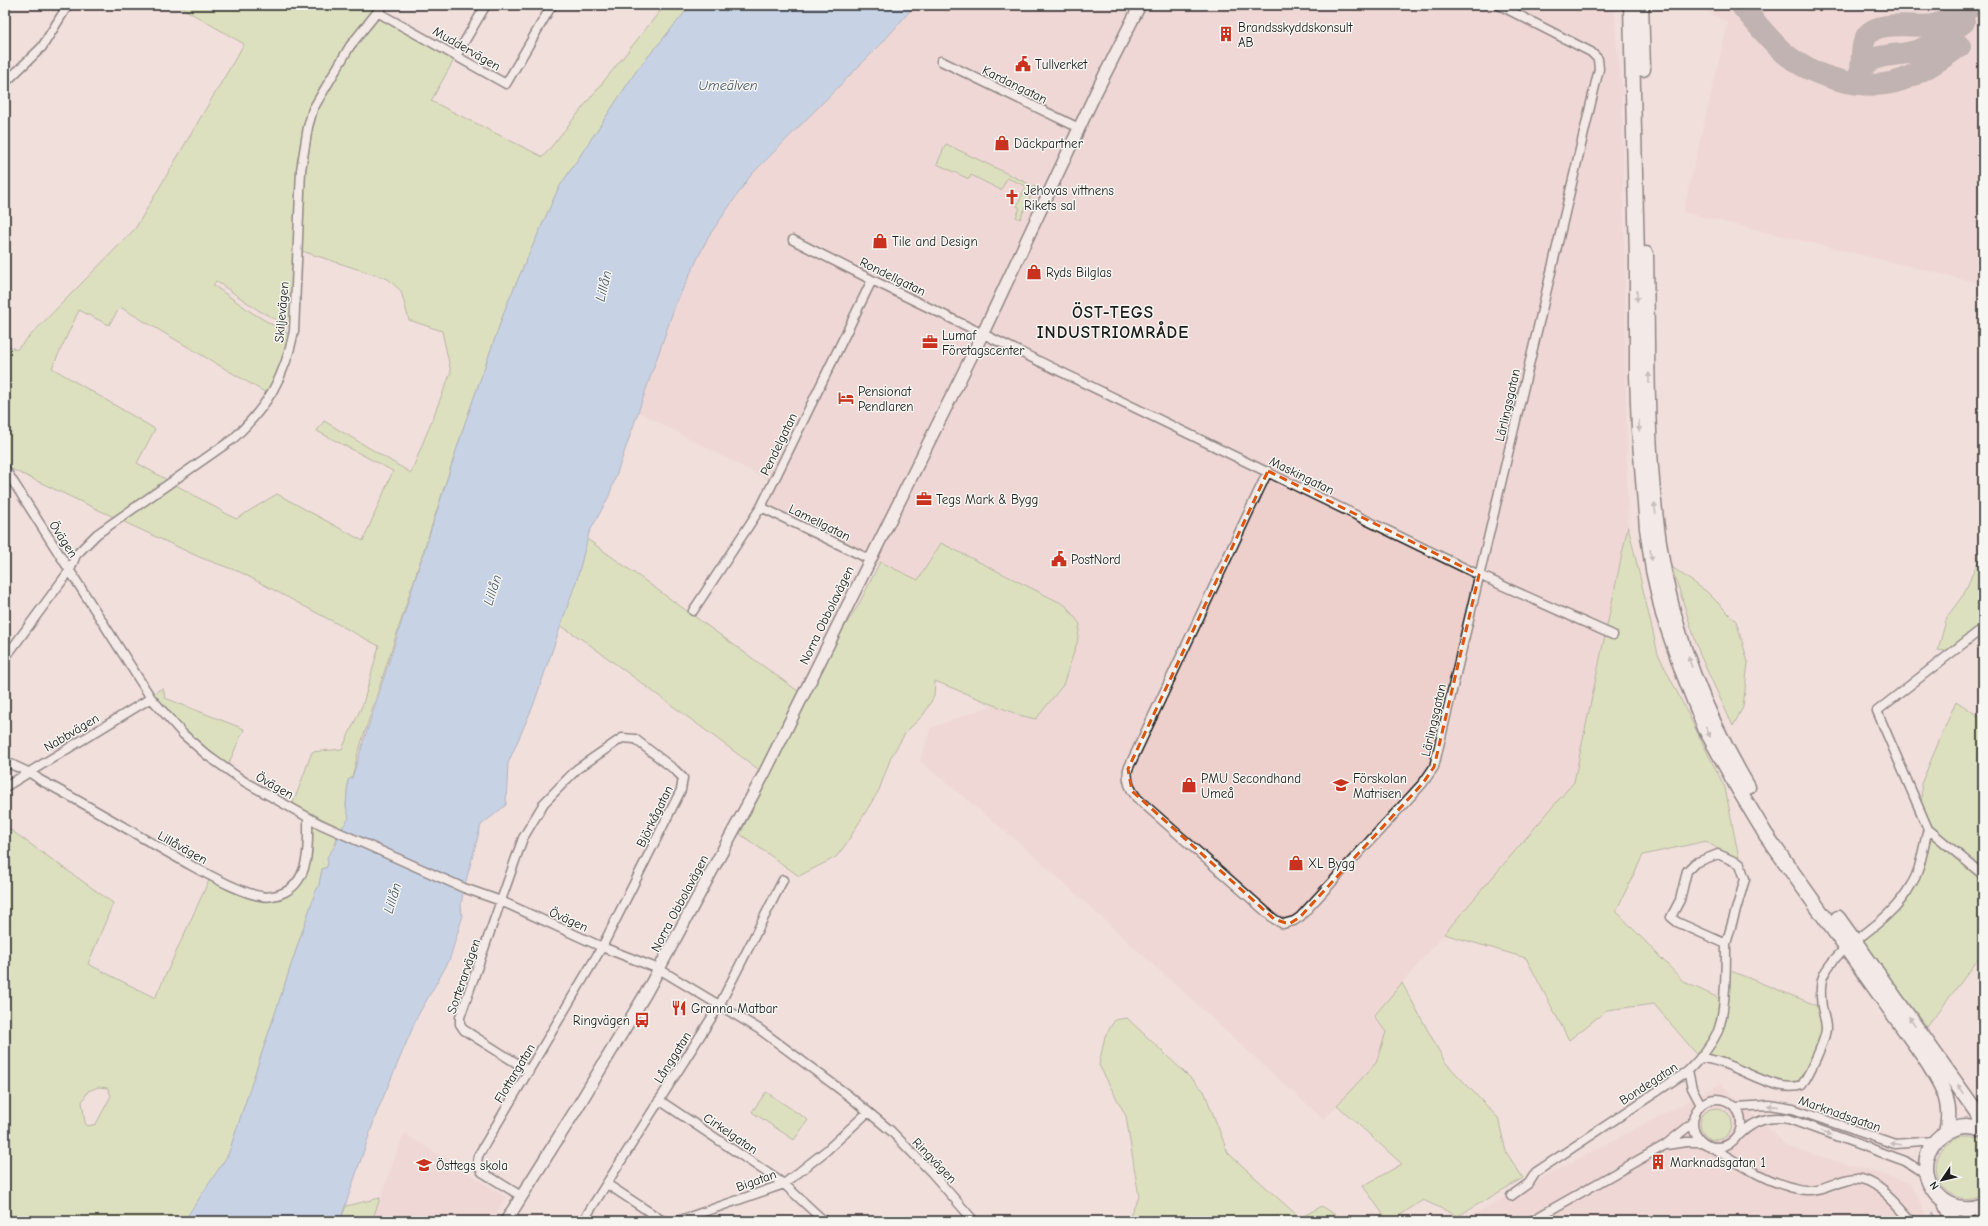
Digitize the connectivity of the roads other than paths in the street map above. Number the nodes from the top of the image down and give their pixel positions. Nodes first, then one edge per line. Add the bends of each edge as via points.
1 (68, 5) edge
2 (384, 5) edge
3 (486, 5) edge
4 (552, 5) edge
5 (1140, 5) edge
6 (1499, 5) edge
7 (1631, 5) edge
8 (1641, 5) edge
9 (377, 12) junction
10 (456, 56) junction
11 (941, 61) dead end
12 (5, 83) edge
13 (1079, 128) junction
14 (793, 240) dead end
15 (872, 280) junction
16 (983, 332) junction
17 (5, 469) edge
18 (1268, 471) junction
19 (761, 506) junction
20 (869, 559) junction
21 (70, 570) junction
22 (1479, 575) junction
23 (693, 611) dead end
24 (1983, 628) edge
25 (1613, 635) dead end
26 (5, 658) edge
27 (151, 698) junction
28 (5, 761) edge
29 (27, 773) junction
30 (5, 787) edge
31 (308, 818) junction
32 (1928, 829) junction
33 (1983, 875) edge
34 (783, 880) dead end
35 (501, 901) junction
36 (1859, 938) dead end
37 (1726, 944) junction
38 (602, 947) junction
39 (1842, 951) dead end
40 (659, 969) junction
41 (719, 1006) junction
42 (1700, 1058) junction
43 (529, 1071) junction
44 (1688, 1071) junction
45 (659, 1100) junction
46 (1701, 1105) junction
47 (1736, 1107) junction
48 (868, 1112) junction
49 (1983, 1121) edge
50 (1693, 1123) junction
51 (1983, 1130) edge
52 (1946, 1132) junction
53 (1739, 1135) junction
54 (1935, 1141) junction
55 (1702, 1142) junction
56 (1665, 1145) junction
57 (1711, 1147) junction
58 (1927, 1175) junction
59 (607, 1184) junction
60 (784, 1184) junction
61 (521, 1196) junction
62 (1511, 1196) dead end
63 (1944, 1201) junction
64 (1983, 1205) edge
65 (1983, 1214) edge
66 (506, 1221) edge
67 (583, 1221) edge
68 (663, 1221) edge
69 (678, 1221) edge
70 (824, 1221) edge
71 (974, 1221) edge
72 (1531, 1221) edge
73 (1912, 1221) edge
74 (1953, 1221) edge
75 (1981, 1221) edge

1 - 12 street via 42,47
2 - 9 street, Skiljevägen
3 - 10 street
4 - 10 street, Muddervägen via 506,84
5 - 13 street, Norra Obbolavägen
6 - 22 street, Lärlingsgatan via 1591,52 1598,59 1599,69
7 -> 52 highway via 1639,430 1647,528 1663,614 1705,728 1720,757 1766,835 1932,1069 1947,1096 1949,1120
49 -> 8 highway via 1764,815 1711,716 1672,607 1659,543 1651,462
9 - 10 street, Muddervägen
9 - 21 street, Skiljevägen via 350,46 314,109 308,127 301,170 294,331 290,353 272,394 250,424 233,439 97,534 76,555
11 - 13 street, Kardangatan
13 - 16 street, Norra Obbolavägen
14 - 15 street, Rondellgatan
15 - 16 street, Rondellgatan
15 - 19 street, Pendelgatan
16 - 18 street, Maskingatan
16 - 20 street, Norra Obbolavägen
17 - 21 street, Övägen
18 - 22 street, Maskingatan
18 - 22 street, Lärlingsgatan via 1127,776 1137,798 1274,919 1283,924 1289,924 1300,917 1423,783 1434,767
19 - 20 street, Lamellgatan
19 - 23 street, Pendelgatan
20 - 40 street, Norra Obbolavägen via 852,599 764,774
21 - 26 street
21 - 27 street, Övägen
22 - 25 street, Maskingatan
24 - 32 street via 1877,711
27 - 29 street, Nabbvägen
27 - 31 street, Övägen via 183,734 226,769
28 - 29 street, Lillåvägen
29 - 30 street, Nabbvägen
29 - 31 street, Lillåvägen via 89,805 211,876 262,897 286,892 303,873 308,844
31 - 35 street, Övägen via 464,888
32 - 33 street
32 - 36 street via 1912,884 1878,924
34 - 41 street, Långgatan
35 - 38 street, Övägen
35 - 38 street, Björkågatan via 523,838 544,803 576,769 622,738 635,739 684,778 681,790
35 - 43 street, Sorterarvägen via 460,1017 460,1024 464,1030
37 - 37 street, Bondegatan via 1745,879 1740,864 1718,854 1695,863 1687,871 1680,900 1671,917
37 - 42 street, Bondegatan via 1724,1001 1718,1031
38 - 40 street, Övägen
38 - 43 street, Flottargatan
39 - 42 street via 1827,967 1822,978 1826,1030 1802,1085 1795,1088 1784,1087 1722,1062
40 - 41 street, Ringvägen
40 - 61 street, Norra Obbolavägen via 577,1108
41 - 45 street, Långgatan
41 - 48 street, Ringvägen via 774,1040
42 - 44 street, Bondegatan
43 - 61 street, Flottargatan via 477,1160 482,1172
44 - 46 street via 1692,1088
44 - 62 street, Bondegatan via 1536,1172 1529,1183
45 - 59 street, Långgatan
45 - 60 street, Cirkelgatan
46 - 47 street via 1715,1099 1723,1099
46 - 50 street
47 - 53 street via 1742,1121
54 -> 47 street, Marknadsgatan via 1895,1144 1793,1109 1769,1105
48 - 60 street, Bigatan via 828,1150
48 - 71 street, Ringvägen via 891,1131 932,1173
50 - 55 street via 1697,1137
50 - 56 street
51 - 52 highway via 1967,1126
52 - 54 highway
53 - 57 street via 1725,1146
53 -> 58 street, Marknadsgatan via 1756,1121 1764,1118 1789,1119 1905,1161
54 - 58 highway via 1927,1158
55 - 56 street
55 - 57 street
56 - 72 street
57 - 73 street via 1752,1172 1805,1191 1832,1186 1850,1178 1865,1179 1891,1196
58 - 63 highway via 1932,1189
59 - 67 street, Långgatan
59 - 68 street
60 - 69 street, Bigatan
60 - 70 street, Cirkelgatan
61 - 66 street, Norra Obbolavägen
63 - 64 highway via 1960,1208
63 - 74 highway
65 - 75 highway

